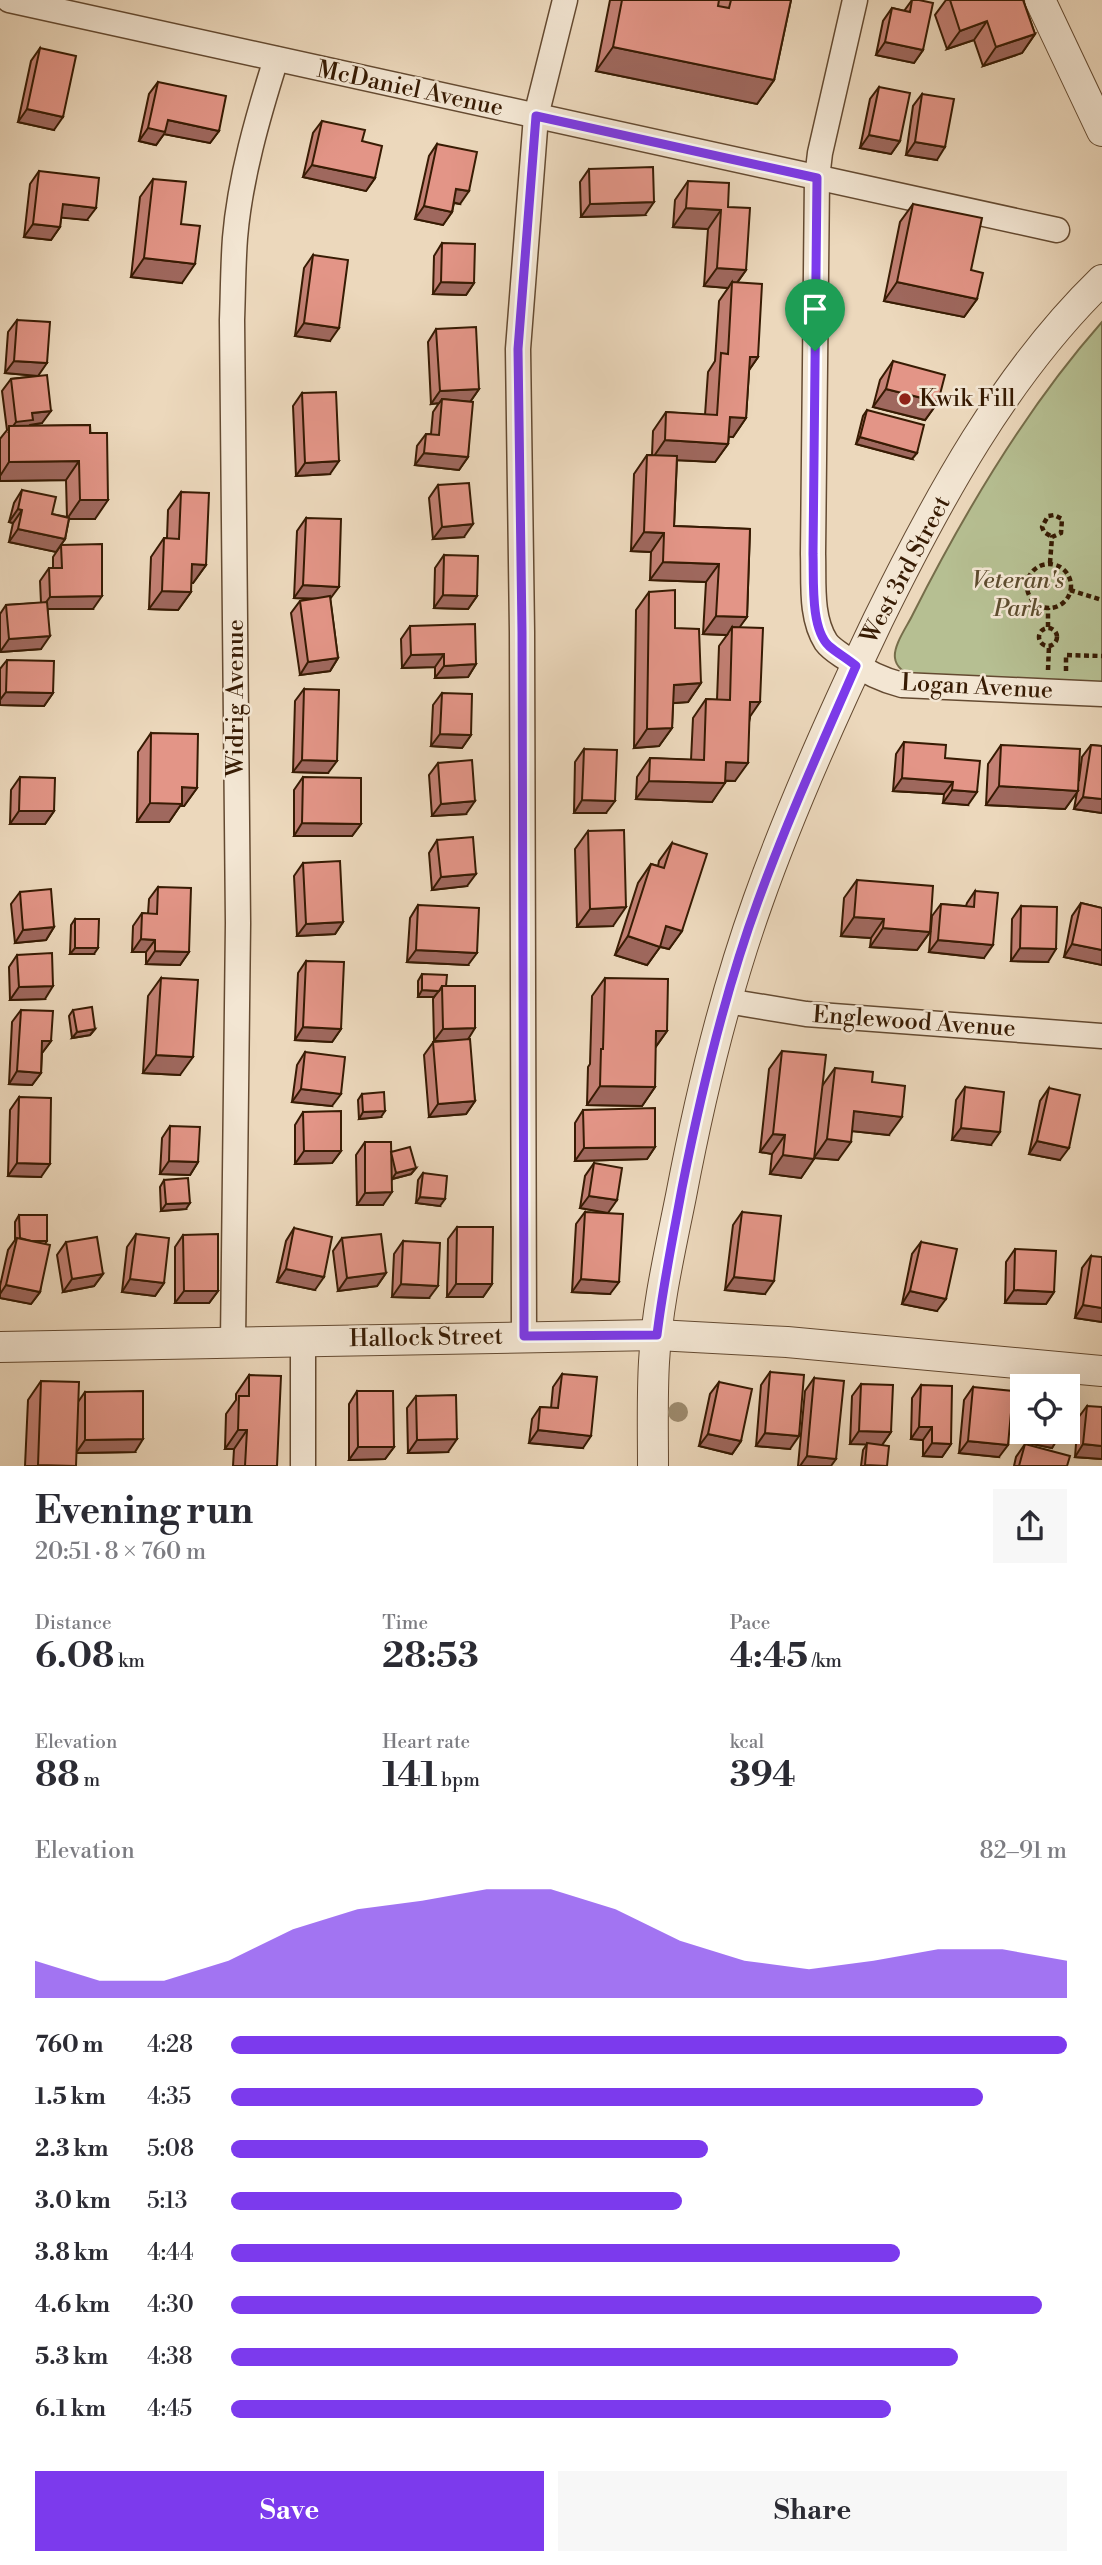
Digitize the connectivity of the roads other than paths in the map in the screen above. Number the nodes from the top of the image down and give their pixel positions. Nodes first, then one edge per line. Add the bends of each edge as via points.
1 (9, 0) edge
2 (565, 0) edge
3 (855, 0) edge
4 (1040, 0) edge
5 (276, 59) junction
6 (536, 116) junction
7 (1102, 131) edge
8 (817, 178) junction
9 (1057, 230) dead end
10 (1102, 280) edge
11 (856, 666) junction
12 (1102, 694) edge
13 (727, 1001) junction
14 (1102, 1037) edge
15 (657, 1335) junction
16 (524, 1336) junction
17 (303, 1341) junction
18 (233, 1342) junction
19 (0, 1347) edge
20 (1102, 1371) edge
21 (303, 1466) edge
22 (653, 1466) edge

1 - 5 street, McDaniel Avenue
2 - 6 street
3 - 8 street, Logan Avenue
4 - 7 street
5 - 6 street, McDaniel Avenue
5 - 18 street, Widrig Avenue via 246,172 236,236 232,320 238,923
6 - 8 street, McDaniel Avenue
6 - 16 street via 518,349
8 - 9 street, McDaniel Avenue
8 - 11 street, Logan Avenue via 815,610 827,644
10 - 11 street, West 3rd Street via 1021,373 974,446 927,526
11 - 12 street, Logan Avenue via 902,685
11 - 13 street, West 3rd Street via 786,827
13 - 14 street, Englewood Avenue via 806,1014
13 - 15 street, West 3rd Street via 703,1088
15 - 16 street, Hallock Street
15 - 20 street, Hallock Street via 787,1342
15 - 22 street, West 3rd Street
16 - 17 street, Hallock Street
17 - 18 street, Hallock Street
17 - 21 street
18 - 19 street, Hallock Street

